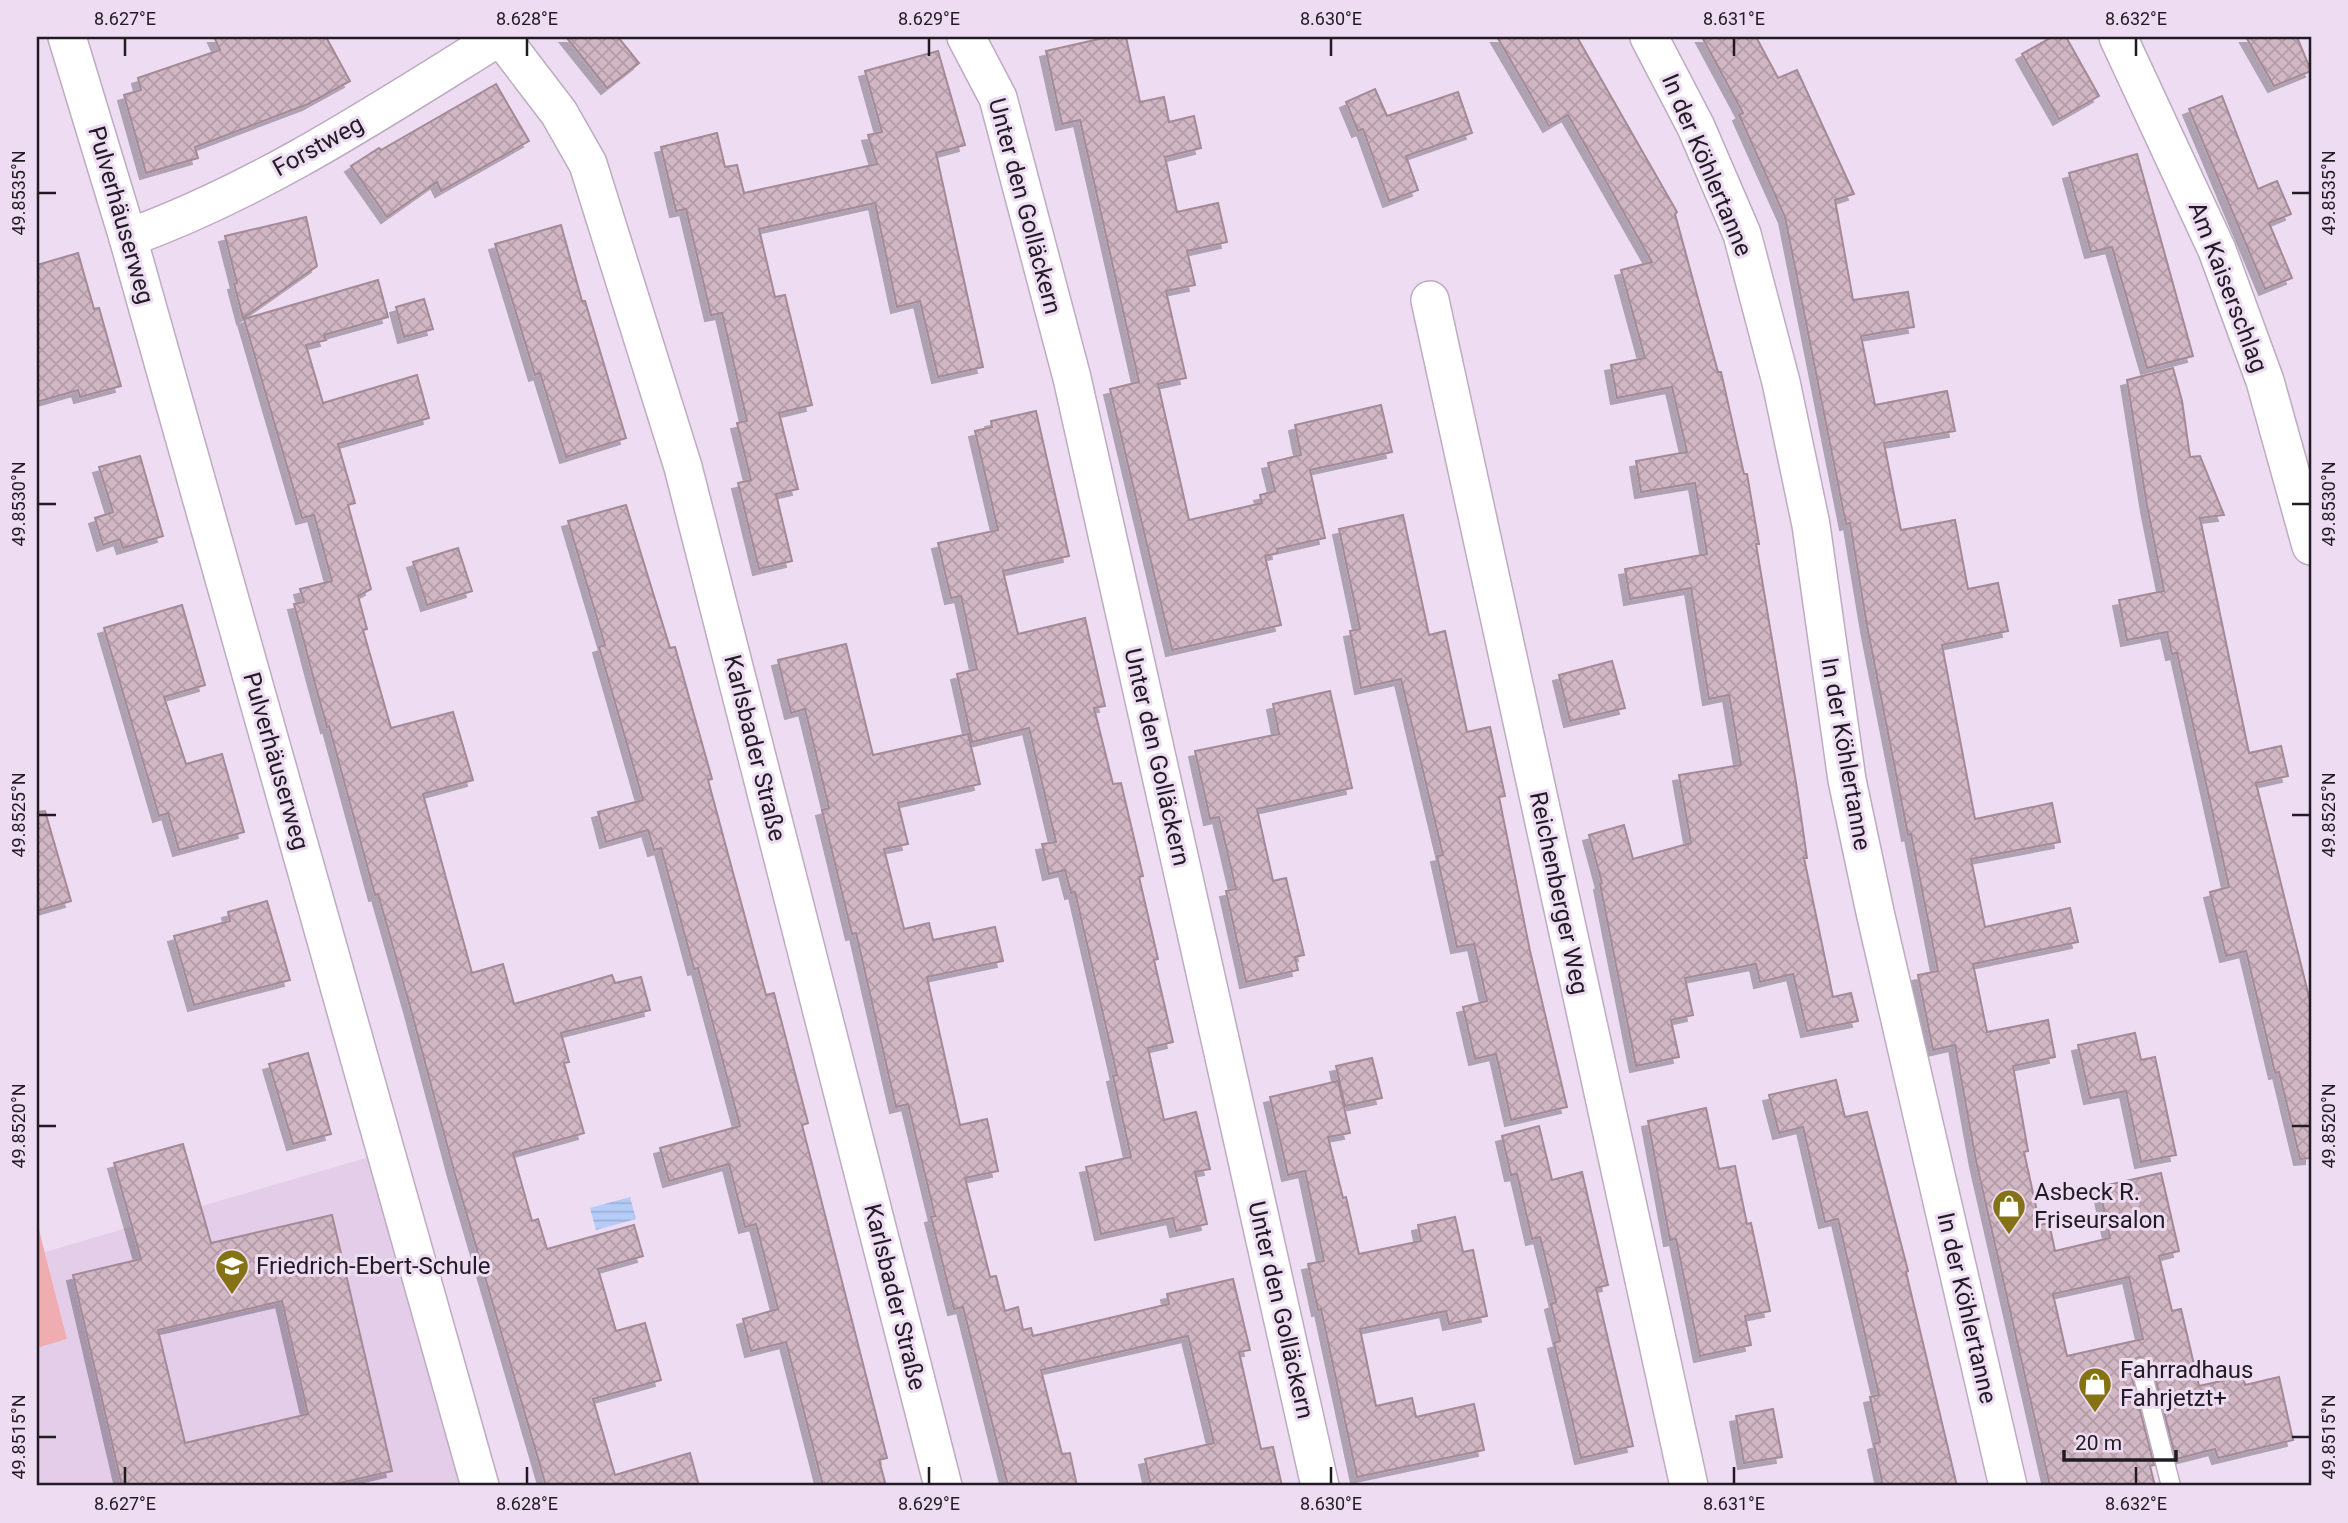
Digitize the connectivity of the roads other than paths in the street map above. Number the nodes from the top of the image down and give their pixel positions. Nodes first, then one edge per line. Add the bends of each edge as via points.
1 (67, 37) edge
2 (500, 37) edge
3 (966, 37) edge
4 (1649, 37) edge
5 (2118, 37) edge
6 (128, 238) junction
7 (1430, 300) dead end
8 (2311, 546) edge
9 (2141, 1368) dead end
10 (480, 1486) edge
11 (943, 1486) edge
12 (1320, 1486) edge
13 (1689, 1486) edge
14 (2008, 1486) edge
15 (2171, 1486) edge

1 - 6 street, Pulverhäuserweg
2 - 6 street, Forstweg via 253,183
2 - 11 street, Karlsbader Straße via 559,113 588,164 663,402 690,492
3 - 12 street, Unter den Golläckern via 998,98 1072,378
4 - 14 street, In der Köhlertanne via 1696,127 1742,234 1781,382 1811,525 1847,780
5 - 8 street, Am Kaiserschlag via 2217,250 2265,381
6 - 10 street, Pulverhäuserweg
7 - 13 street, Reichenberger Weg
9 - 15 lane

